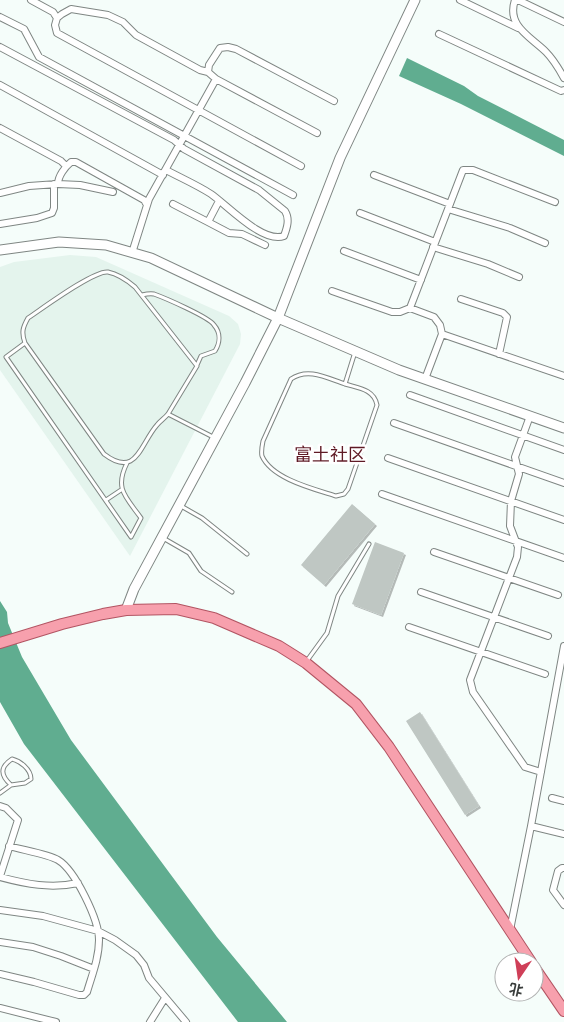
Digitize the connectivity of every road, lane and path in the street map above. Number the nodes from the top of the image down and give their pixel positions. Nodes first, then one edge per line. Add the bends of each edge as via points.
1 (31, 0) edge
2 (415, 0) edge
3 (460, 0) edge
4 (516, 0) edge
5 (0, 17) edge
6 (57, 18) junction
7 (564, 22) edge
8 (519, 28) junction
9 (439, 34) dead end
10 (0, 47) edge
11 (208, 72) junction
12 (564, 78) edge
13 (216, 79) junction
14 (0, 85) edge
15 (563, 92) edge
16 (334, 101) dead end
17 (199, 110) junction
18 (0, 128) edge
19 (317, 133) dead end
20 (184, 136) junction
21 (180, 145) junction
22 (66, 166) junction
23 (301, 166) dead end
24 (164, 172) junction
25 (374, 175) dead end
26 (56, 184) junction
27 (113, 192) dead end
28 (0, 193) edge
29 (293, 195) dead end
30 (219, 200) junction
31 (555, 202) dead end
32 (173, 204) dead end
33 (147, 205) junction
34 (449, 207) junction
35 (360, 212) dead end
36 (208, 222) junction
37 (0, 224) edge
38 (545, 243) dead end
39 (434, 244) junction
40 (264, 245) dead end
41 (0, 250) edge
42 (344, 251) dead end
43 (132, 253) junction
44 (520, 277) dead end
45 (421, 280) junction
46 (332, 291) dead end
47 (142, 295) junction
48 (461, 299) dead end
49 (410, 308) junction
50 (278, 318) junction
51 (442, 334) junction
52 (25, 343) junction
53 (356, 351) junction
54 (500, 354) junction
55 (197, 366) junction
56 (564, 376) edge
57 (425, 379) junction
58 (345, 384) junction
59 (410, 395) dead end
60 (168, 414) junction
61 (530, 416) junction
62 (394, 423) dead end
63 (564, 428) edge
64 (522, 435) junction
65 (216, 438) junction
66 (564, 450) edge
67 (388, 458) dead end
68 (127, 463) junction
69 (518, 467) junction
70 (564, 483) edge
71 (121, 490) junction
72 (382, 494) dead end
73 (106, 500) junction
74 (511, 501) junction
75 (180, 505) junction
76 (564, 520) edge
77 (162, 538) junction
78 (516, 541) junction
79 (368, 544) dead end
80 (434, 552) dead end
81 (247, 554) dead end
82 (564, 558) edge
83 (509, 578) junction
84 (232, 592) dead end
85 (421, 592) dead end
86 (558, 596) dead end
87 (126, 610) junction
88 (494, 617) junction
89 (409, 627) dead end
90 (548, 636) dead end
91 (0, 642) edge
92 (564, 646) edge
93 (481, 652) junction
94 (306, 663) junction
95 (545, 674) dead end
96 (541, 772) junction
97 (11, 785) junction
98 (0, 792) edge
99 (552, 798) dead end
100 (564, 801) edge
101 (0, 806) edge
102 (532, 826) junction
103 (564, 834) edge
104 (9, 846) junction
105 (564, 868) edge
106 (0, 876) edge
107 (78, 883) junction
108 (564, 905) edge
109 (0, 910) edge
110 (98, 931) junction
111 (510, 931) junction
112 (0, 942) edge
113 (524, 952) edge
114 (94, 969) junction
115 (0, 974) edge
116 (544, 982) edge
117 (165, 998) junction
118 (0, 1008) edge
119 (564, 1011) edge
120 (56, 1022) edge
121 (150, 1022) edge
122 (186, 1022) edge

1 - 6 street via 53,12
2 - 50 main road via 340,158
3 - 8 street
4 - 7 street
4 - 8 street via 513,13
5 - 20 street via 24,29 39,56
6 - 11 street via 71,10 108,15 124,22 136,35
6 - 17 street via 57,33
8 - 12 street via 547,53
9 - 15 street
10 - 21 street
11 - 13 street
11 - 16 street via 215,54 220,48 228,47
13 - 17 street
13 - 19 street
14 - 24 street
17 - 20 street
17 - 23 street
18 - 22 street
20 - 21 street
20 - 29 street
21 - 24 street
21 - 30 street via 258,190 285,211 288,221 284,236 273,238 244,222
22 - 26 street
22 - 33 street via 76,162 144,200
24 - 30 street
24 - 33 street
25 - 34 street
26 - 27 street
26 - 28 street
26 - 37 street via 52,213
30 - 36 street
31 - 34 street via 472,170 463,170
32 - 36 street
33 - 43 street
34 - 38 street
34 - 39 street
35 - 39 street
36 - 40 street
39 - 44 street
39 - 45 street
41 - 43 main road via 59,242 106,245
42 - 45 street
43 - 50 main road via 151,258
45 - 49 street
46 - 49 street via 392,312
47 - 52 lane via 124,278 108,272 95,275 28,318 22,335
47 - 55 lane
47 - 55 lane via 152,293 214,324 219,344 215,351 201,356
48 - 54 street via 507,317
49 - 51 street via 434,317
50 - 53 main road
50 - 65 main road
51 - 54 street
51 - 57 street
52 - 68 lane via 104,454 114,462
52 - 73 lane via 6,357
53 - 57 main road
53 - 58 lane
54 - 56 street
55 - 60 lane
57 - 61 main road
58 - 58 lane via 370,392 377,404 348,489 336,496 285,478 262,457 262,450 291,379 307,373 318,374
59 - 64 street
60 - 65 lane
60 - 68 lane via 156,425 136,459
61 - 63 main road
61 - 64 street
62 - 69 street
64 - 66 street
64 - 69 street via 515,457
65 - 75 main road
67 - 74 street
68 - 71 lane via 121,474
69 - 70 street
69 - 74 street via 518,484
71 - 73 lane
71 - 73 lane via 141,518 131,537
72 - 78 street
74 - 76 street
74 - 78 street via 510,526
75 - 77 main road
75 - 81 lane
77 - 84 lane via 189,553 201,572
77 - 87 main road
78 - 82 street
78 - 83 street via 517,558
79 - 94 lane via 338,596 327,633
80 - 83 street
83 - 86 street
83 - 88 street
85 - 88 street
87 - 91 main road
87 - 94 main road via 176,609 214,618 280,646
88 - 90 street
88 - 93 street
89 - 93 street
92 - 96 street
93 - 95 street
93 - 96 street via 470,680 473,692 525,767
94 - 111 main road via 356,704 389,747
96 - 102 street
97 - 97 lane via 31,779 31,774 19,761 12,759 4,764 3,770
97 - 98 lane
99 - 100 street
101 - 104 street via 18,820
102 - 103 street
102 - 111 street
104 - 106 street
104 - 107 street via 57,859
105 - 108 street via 558,871 553,890
106 - 107 street via 60,887
107 - 110 street
109 - 110 street via 43,916
110 - 114 street via 100,938
110 - 117 street via 136,955
111 - 113 main road
112 - 114 street via 61,956
114 - 115 street via 84,995
116 - 119 main road
117 - 121 street
117 - 122 street
118 - 120 street

